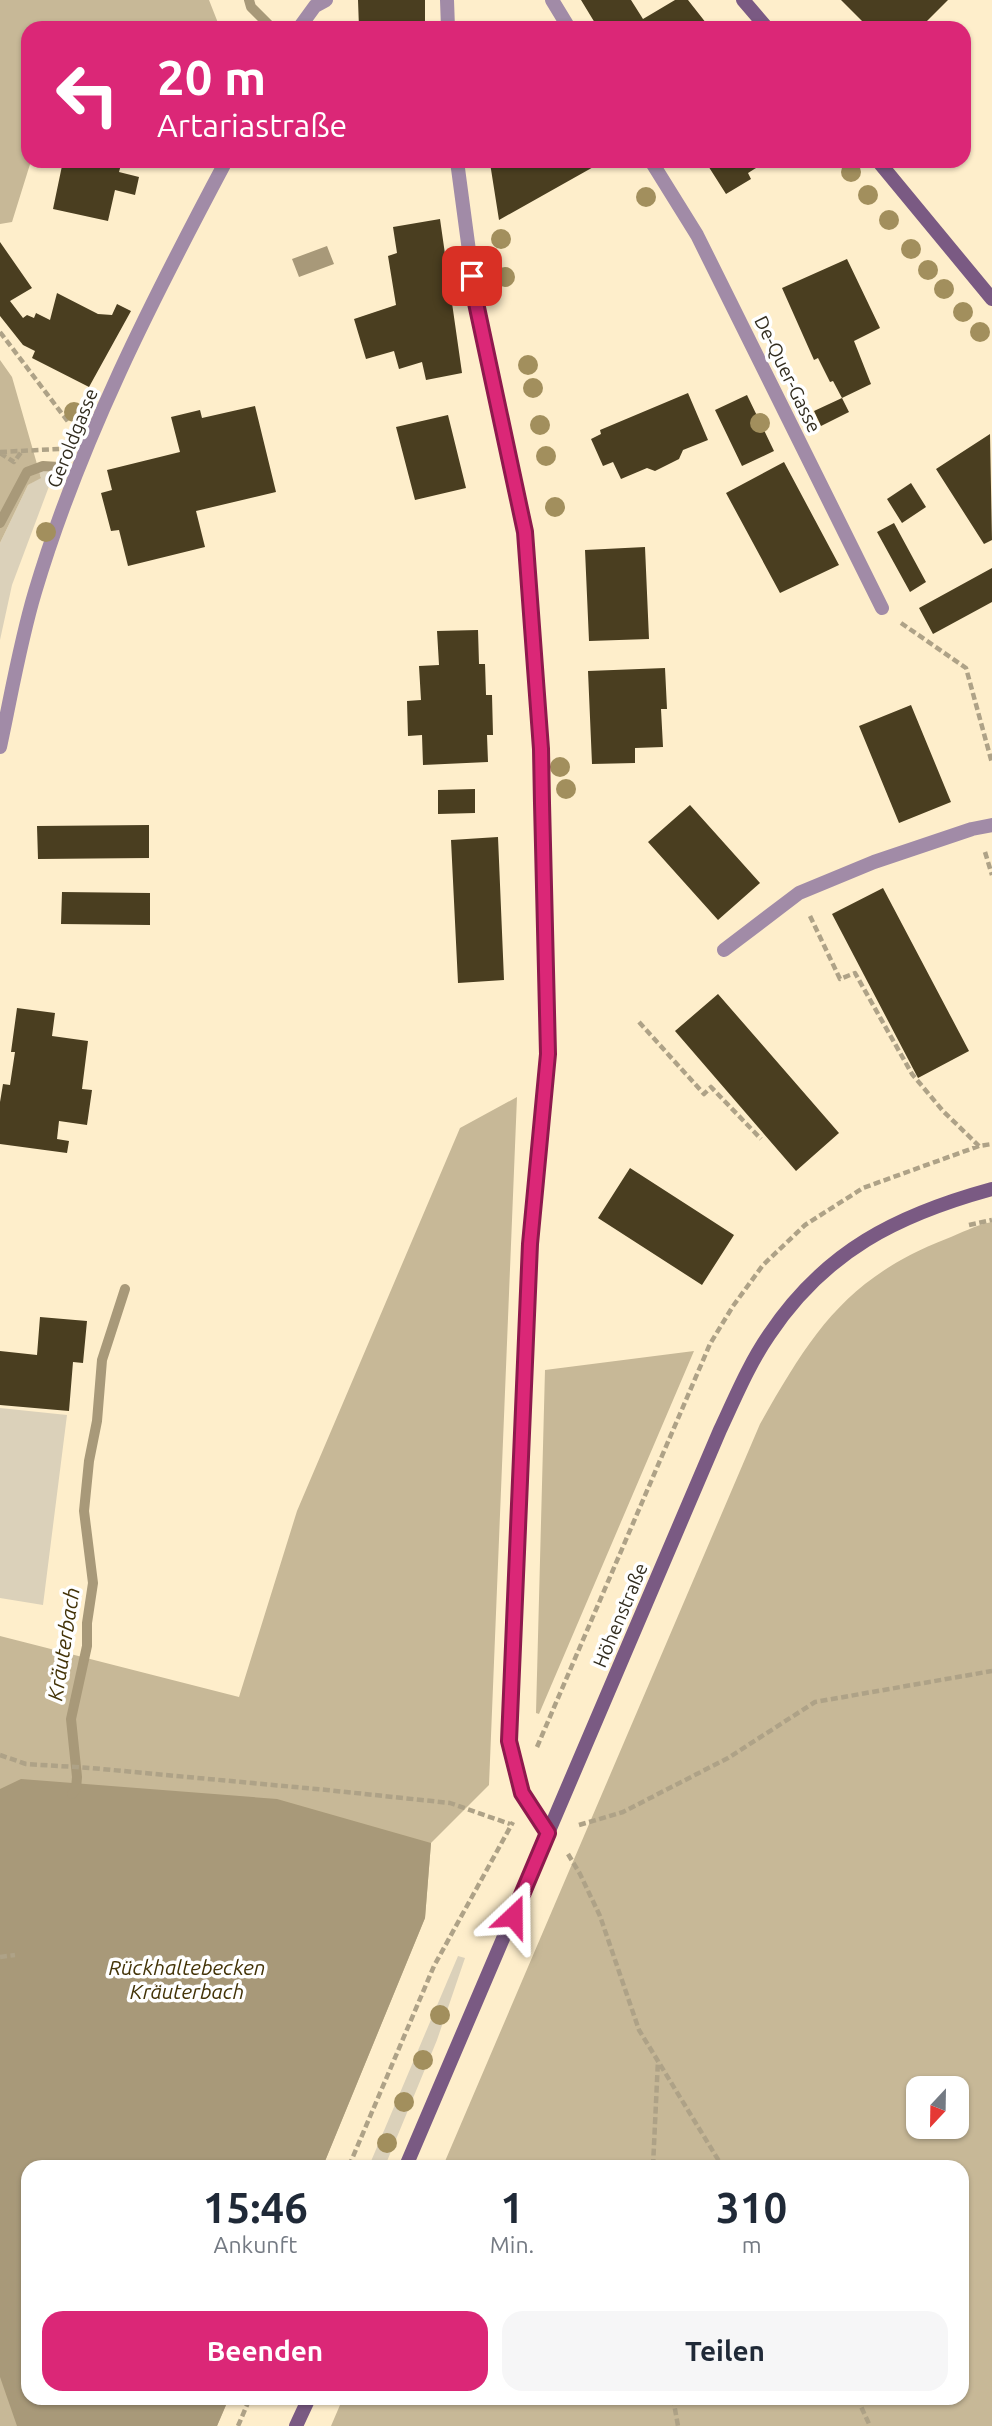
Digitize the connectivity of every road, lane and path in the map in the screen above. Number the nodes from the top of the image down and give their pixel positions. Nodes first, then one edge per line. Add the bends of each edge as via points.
1 (326, 0) edge
2 (447, 0) edge
3 (552, 0) edge
4 (743, 0) edge
5 (304, 21) edge
6 (448, 21) edge
7 (565, 21) edge
8 (761, 21) edge
9 (222, 168) edge
10 (458, 168) edge
11 (655, 168) edge
12 (884, 168) edge
13 (992, 299) edge
14 (0, 332) edge
15 (85, 447) junction
16 (22, 451) junction
17 (0, 452) edge
18 (882, 608) joint
19 (0, 747) edge
20 (992, 763) edge
21 (992, 825) edge
22 (799, 893) junction
23 (724, 950) dead end
24 (639, 1023) dead end
25 (761, 1139) dead end
26 (979, 1146) dead end
27 (992, 1189) edge
28 (992, 1220) edge
29 (958, 1228) dead end
30 (992, 1671) edge
31 (0, 1755) edge
32 (522, 1793) junction
33 (582, 1814) dead end
34 (512, 1824) junction
35 (548, 1833) junction
36 (561, 1863) dead end
37 (15, 1955) dead end
38 (0, 1957) edge
39 (658, 2060) junction
40 (352, 2160) edge
41 (409, 2160) edge
42 (653, 2160) edge
43 (718, 2160) edge
44 (247, 2405) edge
45 (306, 2405) edge
46 (674, 2405) edge
47 (860, 2405) edge
48 (238, 2426) edge
49 (296, 2426) edge
50 (678, 2426) edge
51 (870, 2426) edge

1 - 5 street
2 - 6 street
3 - 7 street
4 - 8 main road
9 - 15 street, Geroldgasse via 164,278
10 - 32 street via 476,303 525,532 541,749 548,1054 530,1244 509,1741
11 - 18 street, De-Quer-Gasse via 697,234
12 - 13 main road
14 - 15 path
15 - 16 path
15 - 19 street, Geroldgasse via 34,593
16 - 17 path
16 - 17 path via 14,462
18 - 20 path via 966,668
21 - 22 street via 874,862
22 - 23 street
22 - 26 path via 840,979 855,973 912,1074
24 - 25 path via 704,1094 711,1087
27 - 35 main road, Höhenstraße via 911,1215 844,1254 791,1304 769,1335 720,1430
28 - 29 path
30 - 33 path via 815,1702 727,1758 623,1812 576,1826
31 - 34 path via 26,1764 450,1803
32 - 34 path
32 - 35 street
34 - 40 path via 434,1966
35 - 41 main road, Höhenstraße
36 - 39 path via 566,1851 600,1916 639,2030
37 - 38 path
39 - 42 path
39 - 43 path
44 - 48 path
45 - 49 main road
46 - 50 path
47 - 51 path

